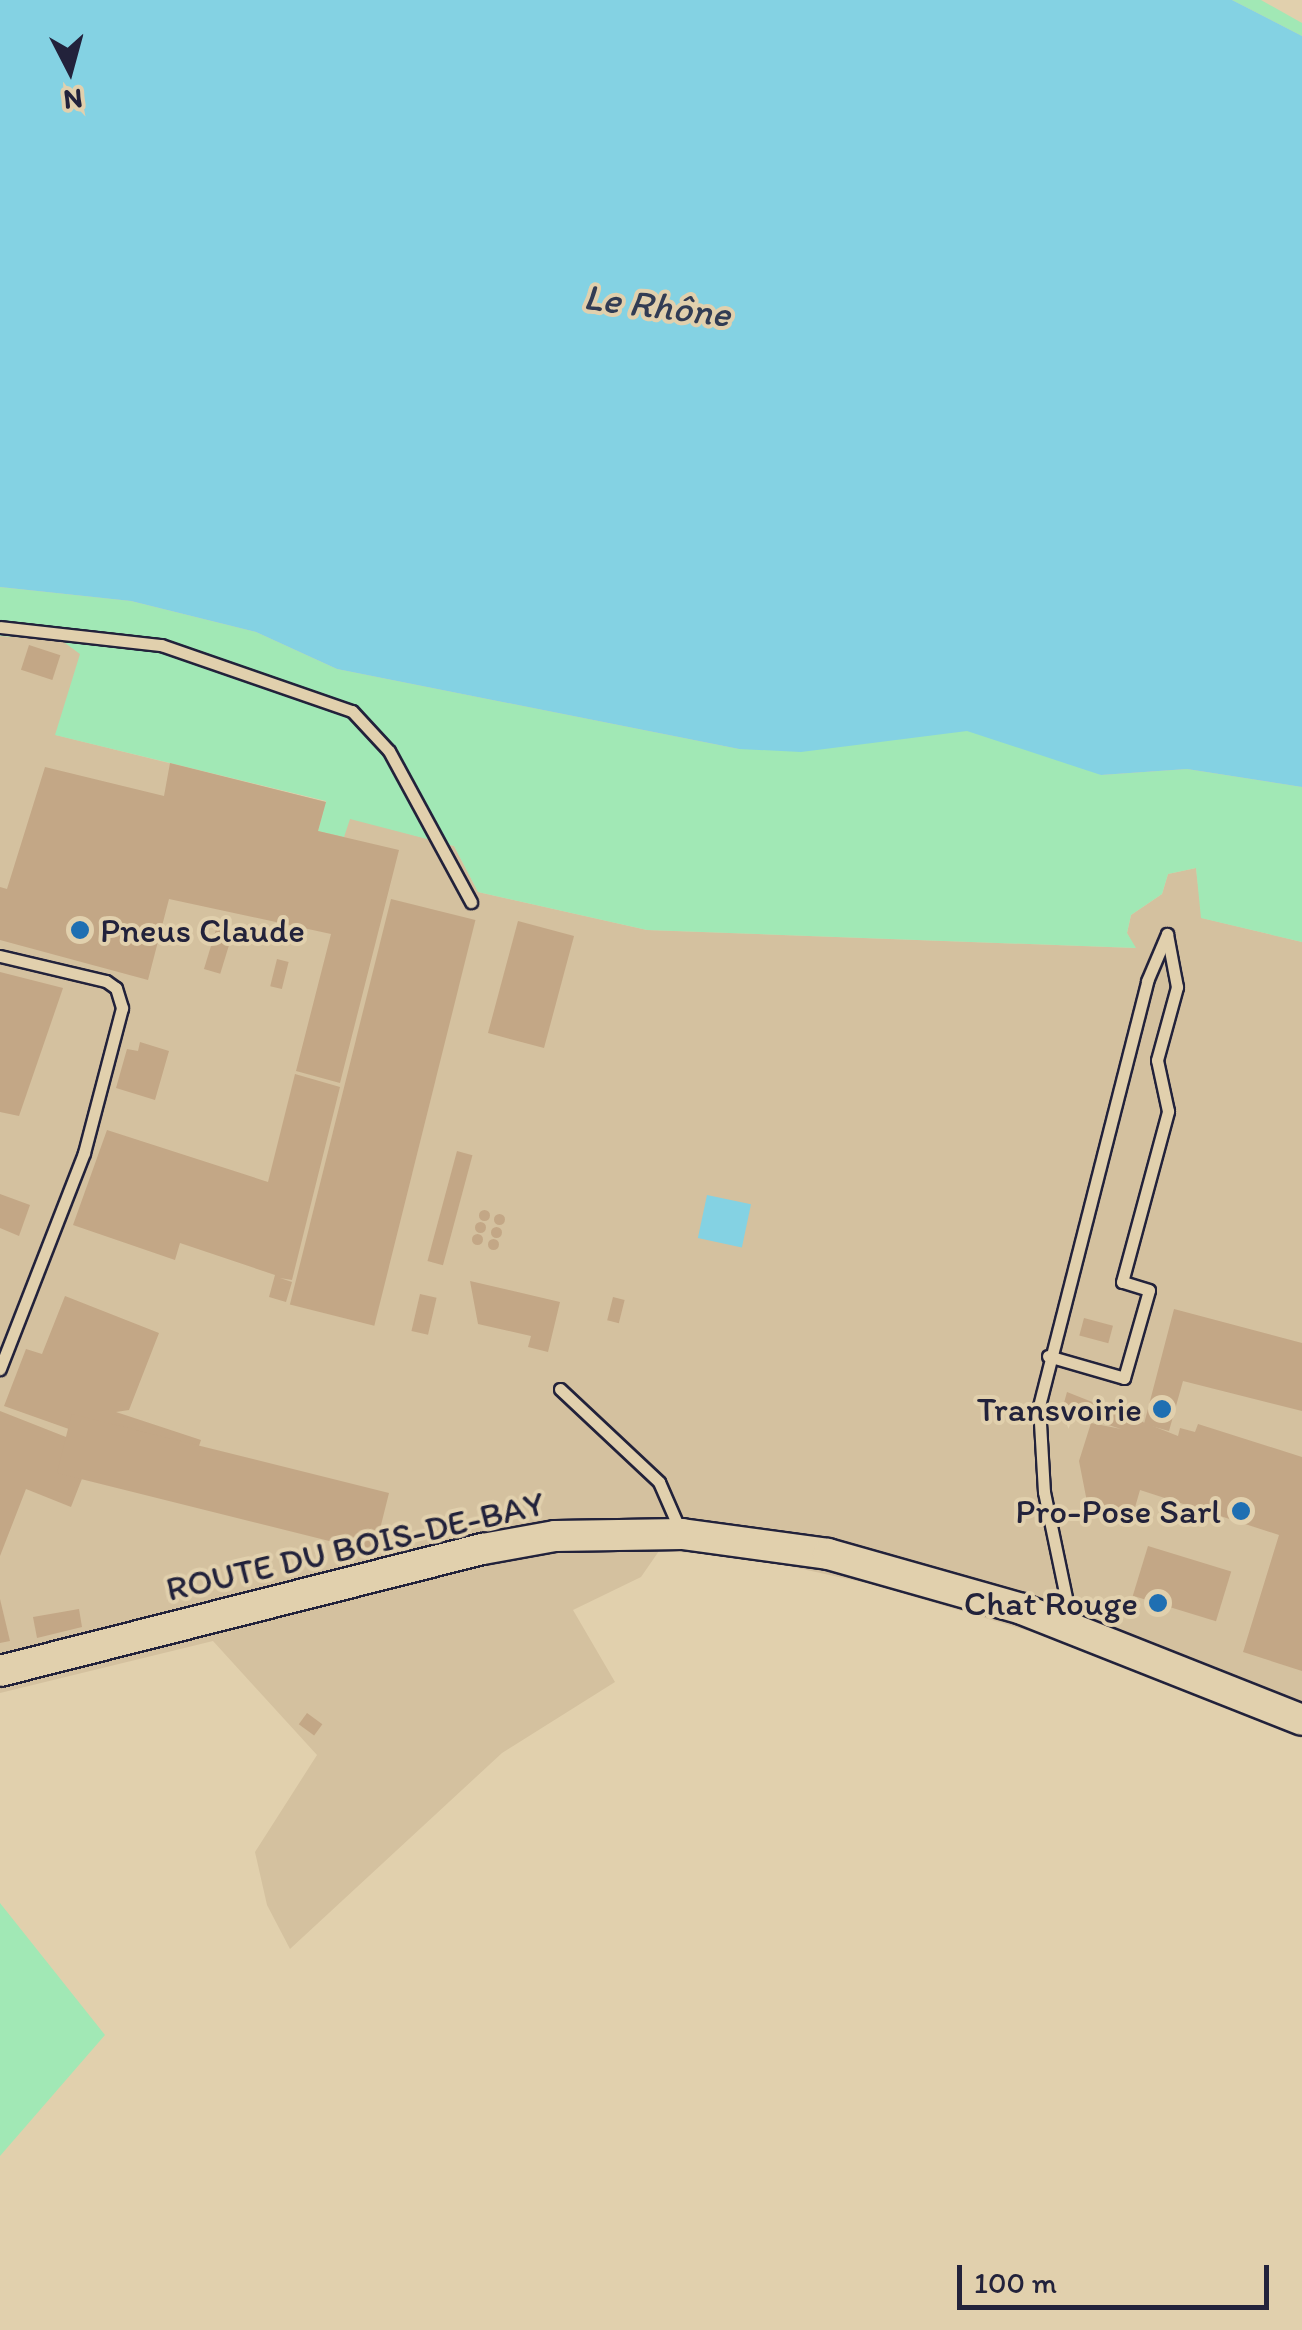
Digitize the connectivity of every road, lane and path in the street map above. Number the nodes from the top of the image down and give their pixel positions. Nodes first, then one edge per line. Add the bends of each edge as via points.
1 (0, 628) edge
2 (471, 902) dead end
3 (0, 956) edge
4 (1048, 1356) junction
5 (0, 1368) edge
6 (560, 1390) dead end
7 (682, 1534) junction
8 (1072, 1626) junction
9 (0, 1671) edge
10 (1302, 1720) edge

1 - 2 lane via 161,645 352,711 389,751
3 - 5 lane via 106,981 116,988 122,1008 84,1153
4 - 4 lane via 1147,982 1166,934 1177,988 1157,1060 1168,1111 1122,1282 1148,1290 1124,1378
4 - 8 lane via 1039,1406 1044,1492
6 - 7 lane via 659,1482
7 - 8 main road, ROUTE DU BOIS-DE-BAY via 828,1554
7 - 9 main road, ROUTE DU BOIS-DE-BAY via 555,1536 482,1548
8 - 10 main road, ROUTE DU BOIS-DE-BAY

